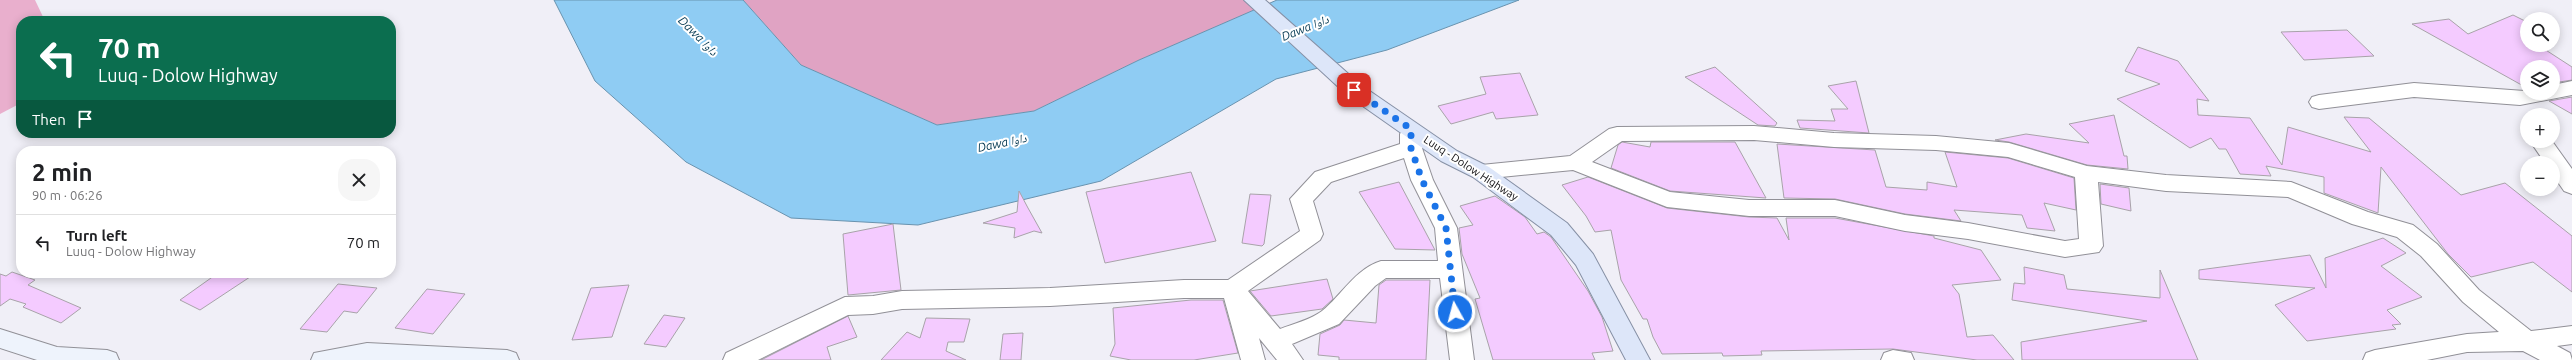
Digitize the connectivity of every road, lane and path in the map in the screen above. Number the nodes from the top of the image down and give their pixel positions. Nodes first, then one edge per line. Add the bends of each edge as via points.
1 (1254, 0) edge
2 (2572, 88) edge
3 (2560, 91) edge
4 (2536, 100) edge
5 (2319, 102) dead end
6 (2524, 107) edge
7 (1411, 138) junction
8 (2546, 148) edge
9 (1575, 163) junction
10 (1481, 172) junction
11 (2086, 173) junction
12 (2572, 186) edge
13 (1450, 269) junction
14 (1232, 289) junction
15 (2572, 335) edge
16 (0, 338) edge
17 (1276, 341) junction
18 (2526, 341) junction
19 (107, 360) edge
20 (324, 360) edge
21 (507, 360) edge
22 (735, 360) edge
23 (1253, 360) edge
24 (1291, 360) edge
25 (1462, 360) edge
26 (1638, 360) edge
27 (1893, 360) edge
28 (1902, 360) edge
29 (2375, 360) edge
30 (2561, 360) edge

1 - 7 main road, Luuq - Dolow Highway
2 - 3 street
4 - 6 street
5 - 6 street via 2414,90
7 - 10 main road, Luuq - Dolow Highway
7 - 13 street via 1422,180 1446,228
7 - 14 street via 1323,178 1301,199 1312,234
8 - 12 street
9 - 10 street
9 - 11 street via 1617,134 1754,133 1834,140 1936,143 2009,150
9 - 11 street via 1667,199 1749,208 1835,208 1905,223 1968,231 2065,250 2091,246
10 - 26 main road, Luuq - Dolow Highway via 1559,229 1585,260
11 - 18 street via 2166,183 2291,190 2360,218 2405,231 2430,250 2471,296
13 - 17 street via 1381,270 1366,280 1330,318
13 - 25 street
14 - 17 street
14 - 22 street via 1184,289 1050,298 902,300 845,306
14 - 23 street
15 - 18 street
16 - 19 main road via 58,357
17 - 24 street
18 - 29 street via 2467,343
18 - 30 street
20 - 21 main road via 367,353
27 - 28 street

